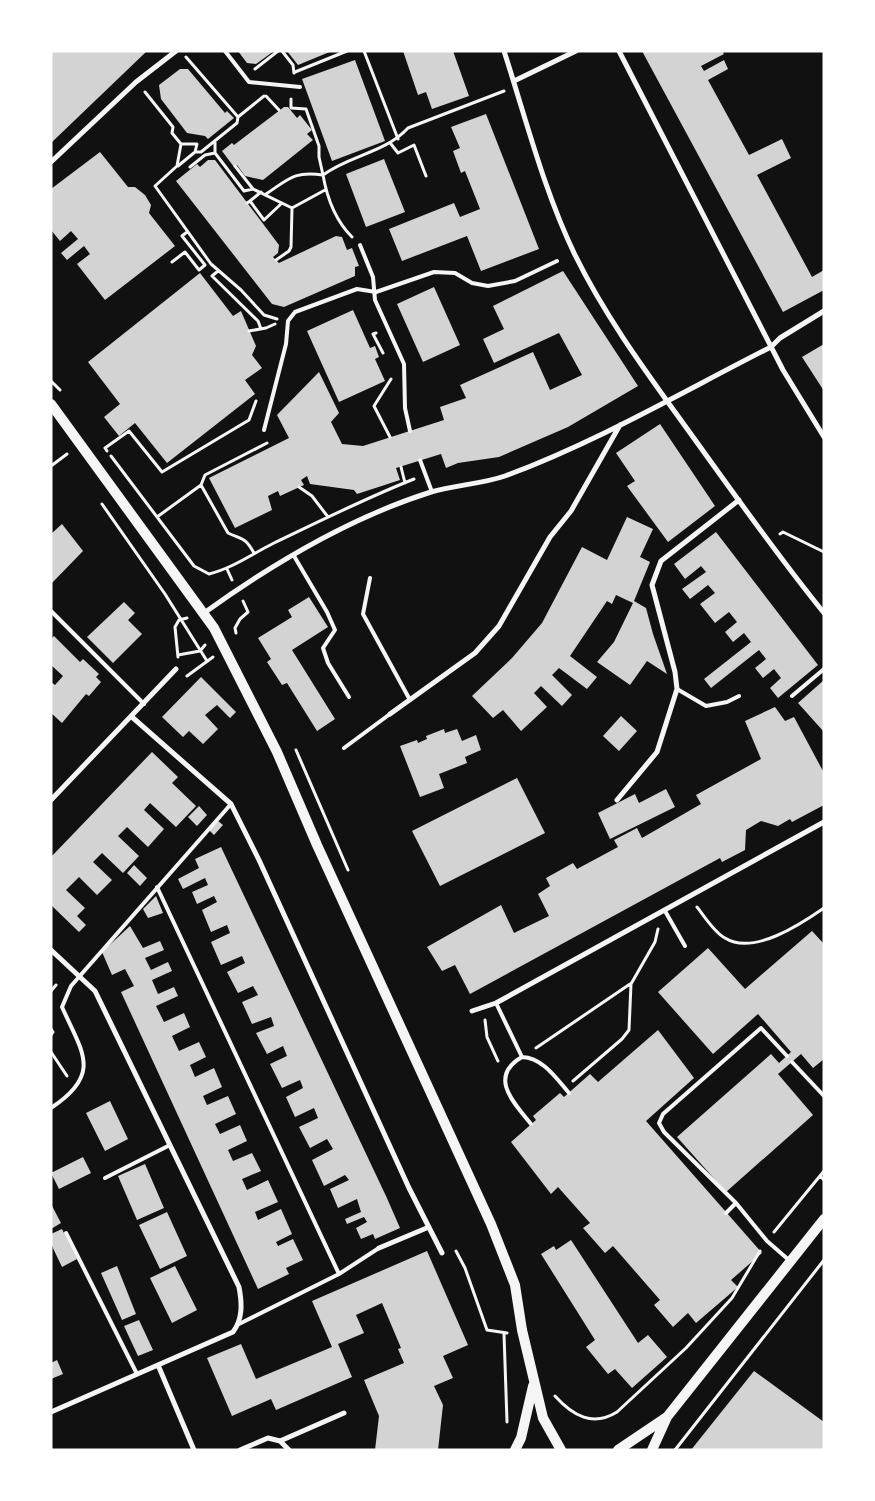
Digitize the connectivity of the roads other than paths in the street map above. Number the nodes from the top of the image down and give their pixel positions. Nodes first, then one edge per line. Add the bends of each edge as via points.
1 (176, 51) edge
2 (224, 51) edge
3 (504, 51) edge
4 (576, 51) edge
5 (619, 51) edge
6 (515, 84) junction
7 (300, 87) dead end
8 (51, 162) edge
9 (360, 244) road end
10 (557, 261) dead end
11 (376, 292) junction
12 (824, 310) edge
13 (771, 347) junction
14 (667, 400) junction
15 (51, 404) edge
16 (620, 424) junction
17 (264, 430) road end
18 (410, 431) dead end
19 (824, 437) edge
20 (420, 460) dead end
21 (432, 492) junction
22 (739, 500) junction
23 (294, 556) junction
24 (370, 578) dead end
25 (51, 611) edge
26 (824, 612) edge
27 (204, 613) junction
28 (824, 669) edge
29 (176, 670) dead end
30 (677, 689) junction
31 (739, 696) dead end
32 (792, 696) dead end
33 (349, 697) dead end
34 (410, 700) junction
35 (144, 704) junction
36 (390, 714) joint
37 (132, 717) junction
38 (344, 748) dead end
39 (51, 800) edge
40 (617, 800) dead end
41 (231, 804) junction
42 (824, 822) edge
43 (157, 887) junction
44 (664, 911) junction
45 (685, 946) dead end
46 (51, 950) edge
47 (80, 975) junction
48 (496, 1003) junction
49 (472, 1011) dead end
50 (787, 1056) dead end
51 (522, 1057) junction
52 (792, 1062) dead end
53 (569, 1093) dead end
54 (824, 1096) edge
55 (51, 1108) edge
56 (531, 1124) dead end
57 (170, 1145) junction
58 (105, 1178) dead end
59 (736, 1203) junction
60 (726, 1213) dead end
61 (824, 1219) edge
62 (428, 1227) junction
63 (66, 1233) dead end
64 (380, 1248) joint
65 (442, 1253) dead end
66 (790, 1261) junction
67 (339, 1274) junction
68 (239, 1324) junction
69 (158, 1365) junction
70 (137, 1374) junction
71 (534, 1385) junction
72 (51, 1412) edge
73 (344, 1413) dead end
74 (666, 1418) junction
75 (280, 1441) junction
76 (194, 1450) edge
77 (240, 1450) edge
78 (290, 1450) edge
79 (515, 1450) edge
80 (561, 1450) edge
81 (618, 1450) edge
82 (652, 1450) edge

1 - 8 street via 136,82
2 - 7 lane via 249,82
3 - 6 street
4 - 6 street
5 - 13 street
6 - 14 street via 552,201 574,253 624,342
9 - 11 lane
10 - 11 lane via 516,281 488,286 472,283 455,273 434,272
11 - 17 lane via 356,289 295,312 288,321 286,344
11 - 18 lane via 375,300 404,364 405,408
12 - 13 street
13 - 14 street
13 - 19 street
14 - 16 street
14 - 22 street
15 - 27 main road
16 - 21 street via 504,476
16 - 34 street via 571,511 550,537 499,626 475,653
20 - 21 lane
21 - 23 street via 334,533
22 - 26 street
22 - 30 street via 661,560 652,585
23 - 27 street
23 - 33 lane via 335,630 323,648 328,663
24 - 34 lane via 363,614
25 - 35 lane
27 - 71 main road via 277,752 491,1224 515,1286
28 - 32 lane
29 - 35 street
30 - 31 lane via 706,706
30 - 40 street via 656,752
34 - 36 street
35 - 37 street
36 - 38 lane
37 - 39 street
37 - 41 street
41 - 43 lane
41 - 62 street
42 - 44 street
43 - 47 lane
43 - 67 lane
44 - 45 lane
44 - 48 street
46 - 47 street
47 - 55 lane via 62,1007 84,1052 83,1070 75,1088
47 - 57 street via 95,991
48 - 49 street
48 - 51 lane
50 - 59 lane via 761,1028 663,1114 659,1123 664,1132
51 - 53 lane via 530,1057 547,1067
51 - 56 lane via 508,1069 508,1097
52 - 54 lane
57 - 58 lane
57 - 68 street via 239,1287 242,1301
59 - 60 lane
59 - 66 lane via 767,1241
61 - 66 main road
62 - 64 street
62 - 65 street
63 - 70 lane
64 - 67 lane
66 - 74 main road
67 - 68 lane
68 - 69 street via 233,1332
69 - 70 street
69 - 76 street
70 - 72 street
71 - 79 main road
71 - 80 main road via 543,1418
73 - 75 street
74 - 81 main road
74 - 82 main road
75 - 77 street via 268,1438
75 - 78 street

